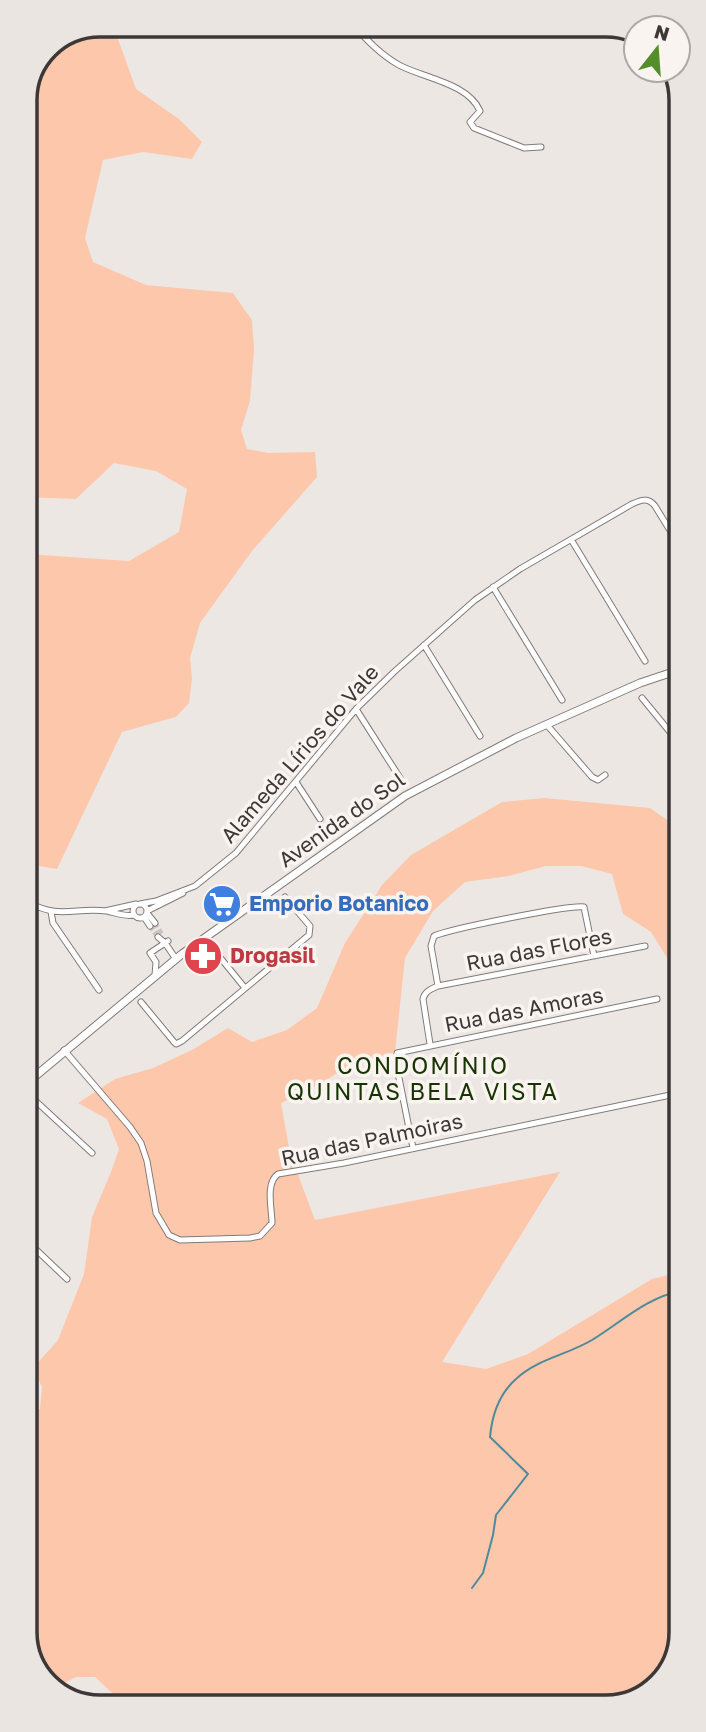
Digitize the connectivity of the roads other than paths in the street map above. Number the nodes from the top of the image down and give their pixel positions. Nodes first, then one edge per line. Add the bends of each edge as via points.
1 (366, 37) edge
2 (541, 147) dead end
3 (669, 529) edge
4 (572, 541) junction
5 (494, 587) junction
6 (424, 645) junction
7 (645, 661) dead end
8 (669, 673) edge
9 (642, 698) dead end
10 (562, 700) dead end
11 (356, 709) junction
12 (547, 724) junction
13 (669, 731) edge
14 (480, 736) dead end
15 (605, 775) dead end
16 (400, 778) dead end
17 (296, 782) junction
18 (320, 819) dead end
19 (185, 891) junction
20 (285, 897) dead end
21 (139, 904) junction
22 (37, 906) edge
23 (106, 911) junction
24 (51, 912) junction
25 (146, 914) junction
26 (134, 915) junction
27 (152, 925) tunnel mouth
28 (160, 936) tunnel mouth
29 (205, 939) junction
30 (166, 942) junction
31 (645, 946) dead end
32 (151, 952) junction
33 (594, 956) junction
34 (179, 957) junction
35 (164, 969) junction
36 (155, 976) junction
37 (438, 986) junction
38 (245, 988) junction
39 (99, 990) dead end
40 (657, 999) dead end
41 (141, 1002) dead end
42 (430, 1044) junction
43 (64, 1050) junction
44 (37, 1074) edge
45 (669, 1095) edge
46 (37, 1102) edge
47 (413, 1148) junction
48 (92, 1153) dead end
49 (37, 1250) edge
50 (67, 1279) dead end

1 - 2 street via 388,58 453,86 475,103 480,111 470,122 474,128 524,148
3 - 4 street, Alameda Lírios do Vale via 647,499
4 - 5 street, Alameda Lírios do Vale
4 - 7 street
5 - 6 street, Alameda Lírios do Vale
5 - 10 street
6 - 11 street, Alameda Lírios do Vale
6 - 14 street
8 - 12 street, Avenida do Sol
9 - 13 street
11 - 16 street
11 - 17 street, Alameda Lírios do Vale
12 - 15 street via 592,777 598,780
12 - 29 street, Avenida do Sol via 405,796
17 - 18 street
17 - 19 street, Alameda Lírios do Vale via 236,853
19 - 21 street, Alameda Lírios do Vale
19 - 25 street, Alameda Lírios do Vale
20 - 38 street via 311,932
21 - 23 street, Alameda Lírios do Vale
21 - 25 street via 146,907
21 - 26 street
22 - 24 street
23 - 24 street
23 - 26 street
24 - 39 street via 53,923
25 - 26 street
25 - 27 street
28 - 30 street
29 - 34 street, Avenida do Sol
29 - 38 street
30 - 32 street
30 - 34 street
31 - 33 street, Rua das Flores
32 - 35 street
32 - 36 street
33 - 37 street, Rua das Flores
33 - 37 street via 586,910 582,906 550,910 434,936 431,946
34 - 35 street, Avenida do Sol
35 - 36 street, Avenida do Sol
36 - 43 street, Avenida do Sol
37 - 42 street via 423,999
38 - 41 street via 176,1044
40 - 42 street, Rua das Amoras
42 - 47 street, Rua das Amoras via 397,1053
43 - 44 street, Avenida do Sol
43 - 47 street, Rua das Palmoiras via 141,1143 156,1213 164,1230 180,1240 260,1236 272,1223 270,1190 275,1176
45 - 47 street, Rua das Palmoiras
46 - 48 street
49 - 50 street

